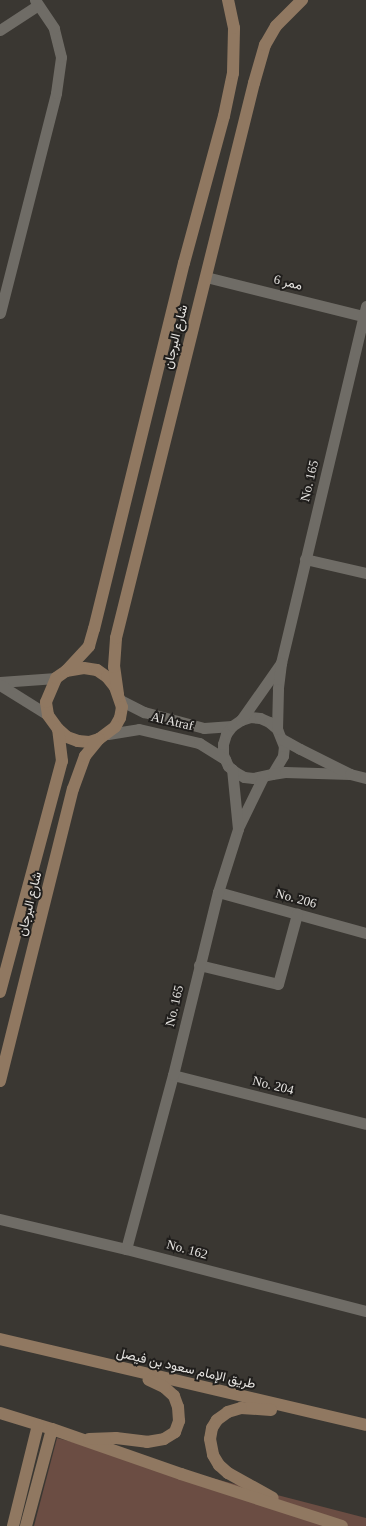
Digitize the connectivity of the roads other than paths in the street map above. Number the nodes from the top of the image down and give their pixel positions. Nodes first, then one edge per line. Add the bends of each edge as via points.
1 (228, 0) edge
2 (302, 0) edge
3 (37, 3) edge
4 (0, 30) edge
5 (206, 277) junction
6 (365, 311) edge
7 (0, 312) edge
8 (305, 559) junction
9 (366, 573) edge
10 (281, 663) junction
11 (66, 671) junction
12 (56, 678) junction
13 (0, 682) edge
14 (0, 685) edge
15 (119, 697) junction
16 (48, 715) junction
17 (236, 723) junction
18 (58, 729) junction
19 (280, 734) junction
20 (104, 736) junction
21 (225, 759) junction
22 (232, 769) junction
23 (350, 774) junction
24 (268, 775) junction
25 (366, 778) edge
26 (238, 829) junction
27 (218, 892) junction
28 (297, 914) junction
29 (366, 932) edge
30 (200, 965) junction
31 (0, 992) edge
32 (173, 1075) junction
33 (0, 1081) edge
34 (366, 1124) edge
35 (0, 1219) edge
36 (126, 1249) junction
37 (366, 1311) edge
38 (0, 1340) edge
39 (136, 1372) junction
40 (0, 1414) edge
41 (326, 1416) junction
42 (38, 1425) junction
43 (366, 1425) edge
44 (52, 1429) junction
45 (81, 1439) junction
46 (295, 1510) junction
47 (13, 1526) edge
48 (26, 1526) edge
49 (342, 1526) edge

1 - 11 street, شارع البرجان via 234,28 233,73 224,116 184,263 94,629 89,646
2 - 5 street, شارع البرجان via 276,26 265,45
3 - 4 street
3 - 7 street via 54,28 61,57 56,93
5 - 6 street, ممر 6
5 - 15 street, شارع البرجان via 116,638 114,666
6 - 8 street, No. 165
8 - 9 street
8 - 10 street, No. 165
10 - 17 street
10 - 19 street, No. 165 via 278,689
11 - 12 street, شارع البرجان
11 - 15 street, شارع البرجان via 84,668 97,670 107,677
12 - 13 street
12 - 16 street via 46,702
14 - 16 street
15 - 17 street, Al Atraf via 144,712 204,728
15 - 20 street, شارع البرجان via 122,707 120,718
16 - 18 street, شارع البرجان
17 - 19 street via 250,717 260,718 269,722
17 - 21 street via 226,734 223,744
18 - 20 street, شارع البرجان via 67,737 78,741 89,742
18 - 31 street, شارع البرجان via 62,761
19 - 23 street via 300,749
19 - 24 street via 283,756
20 - 21 street, Al Atraf via 139,729 199,743
20 - 33 street, شارع البرجان via 85,756 73,789
21 - 22 street
22 - 24 street via 253,778
22 - 26 street, No. 165
23 - 24 street via 285,772
23 - 25 street
24 - 26 street
26 - 27 street, No. 165
27 - 28 street, No. 206
27 - 30 street, No. 165
28 - 29 street, No. 206
28 - 30 street via 278,984
30 - 32 street, No. 165
32 - 34 street, No. 204
32 - 36 street, No. 165
35 - 36 street, No. 162
36 - 37 street, No. 162
38 - 39 street, طريق الإمام سعود بن فيصل
39 - 41 street, طريق الإمام سعود بن فيصل
39 - 45 street via 164,1387 174,1396 179,1421 175,1432 164,1439 147,1442 116,1438
40 - 42 street
41 - 43 street, طريق الإمام سعود بن فيصل
41 - 46 street via 263,1408 241,1408 228,1412 212,1428 210,1440 213,1455 219,1465 228,1473
42 - 44 street
42 - 47 street
44 - 45 street
44 - 48 street
45 - 46 street
46 - 49 street

